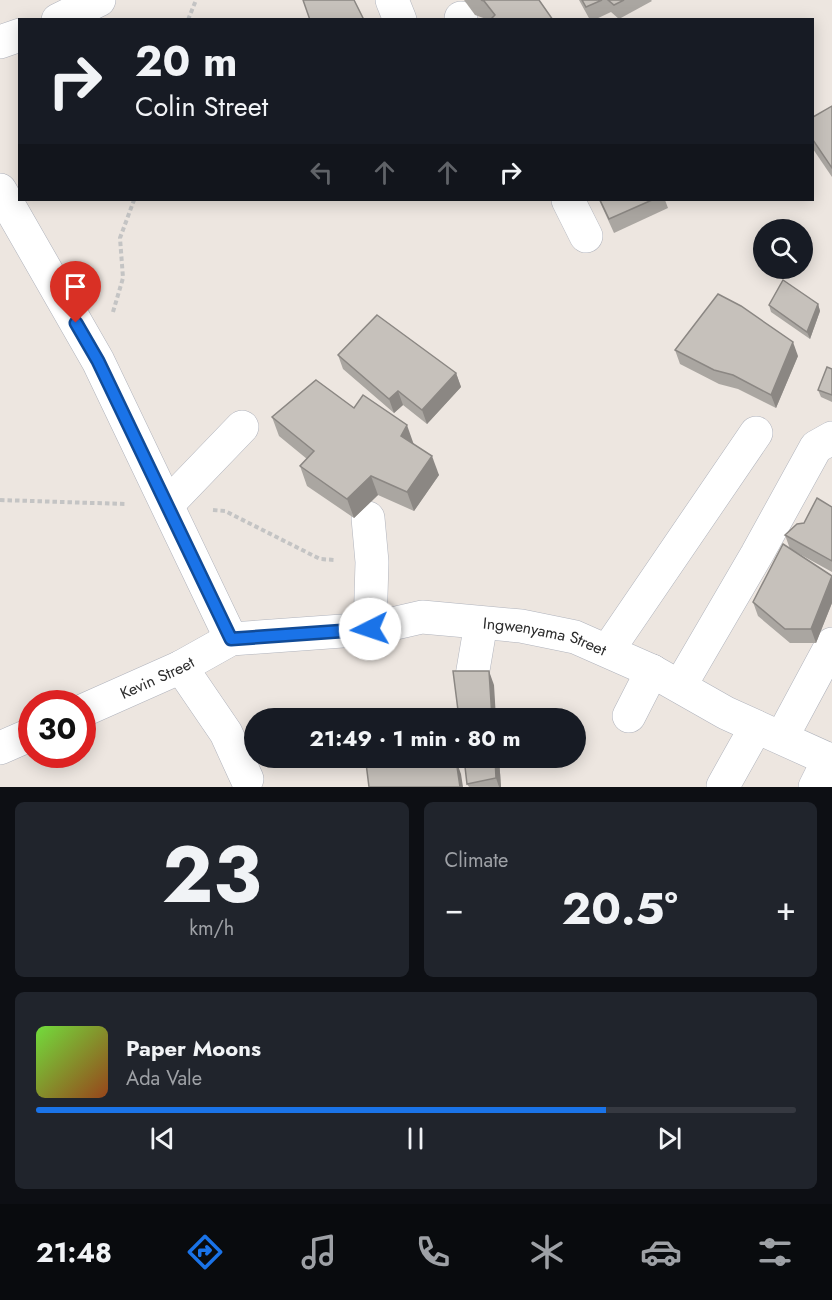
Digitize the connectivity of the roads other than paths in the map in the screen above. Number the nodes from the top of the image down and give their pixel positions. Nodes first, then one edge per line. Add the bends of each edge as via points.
1 (99, 0) edge
2 (392, 0) edge
3 (58, 13) edge
4 (399, 18) edge
5 (18, 35) edge
6 (0, 42) edge
7 (0, 190) edge
8 (568, 201) edge
9 (586, 236) dead end
10 (242, 427) dead end
11 (756, 433) dead end
12 (832, 438) edge
13 (168, 504) junction
14 (368, 518) dead end
15 (481, 623) junction
16 (370, 629) junction
17 (231, 639) junction
18 (832, 644) edge
19 (608, 650) junction
20 (181, 667) junction
21 (472, 676) edge
22 (666, 679) junction
23 (96, 705) edge
24 (629, 716) dead end
25 (769, 732) junction
26 (18, 740) edge
27 (0, 748) edge
28 (825, 769) edge
29 (247, 779) dead end
30 (723, 786) edge

1 - 3 street
2 - 4 street
5 - 6 street
7 - 13 street via 98,361
8 - 9 street
10 - 13 street
11 - 19 street
12 - 22 street via 816,447
13 - 17 street
14 - 16 street via 372,562
15 - 16 street, Ingwenyama Street via 422,617
15 - 19 street, Ingwenyama Street via 575,637
15 - 21 street
16 - 17 street, Ingwenyama Street
17 - 20 street, Kevin Street
18 - 25 street
19 - 22 street, Ingwenyama Street
20 - 23 street, Kevin Street
20 - 29 street via 226,733
22 - 24 street
22 - 25 street, Ingwenyama Street
25 - 28 street, Ingwenyama Street
25 - 30 street
26 - 27 street

